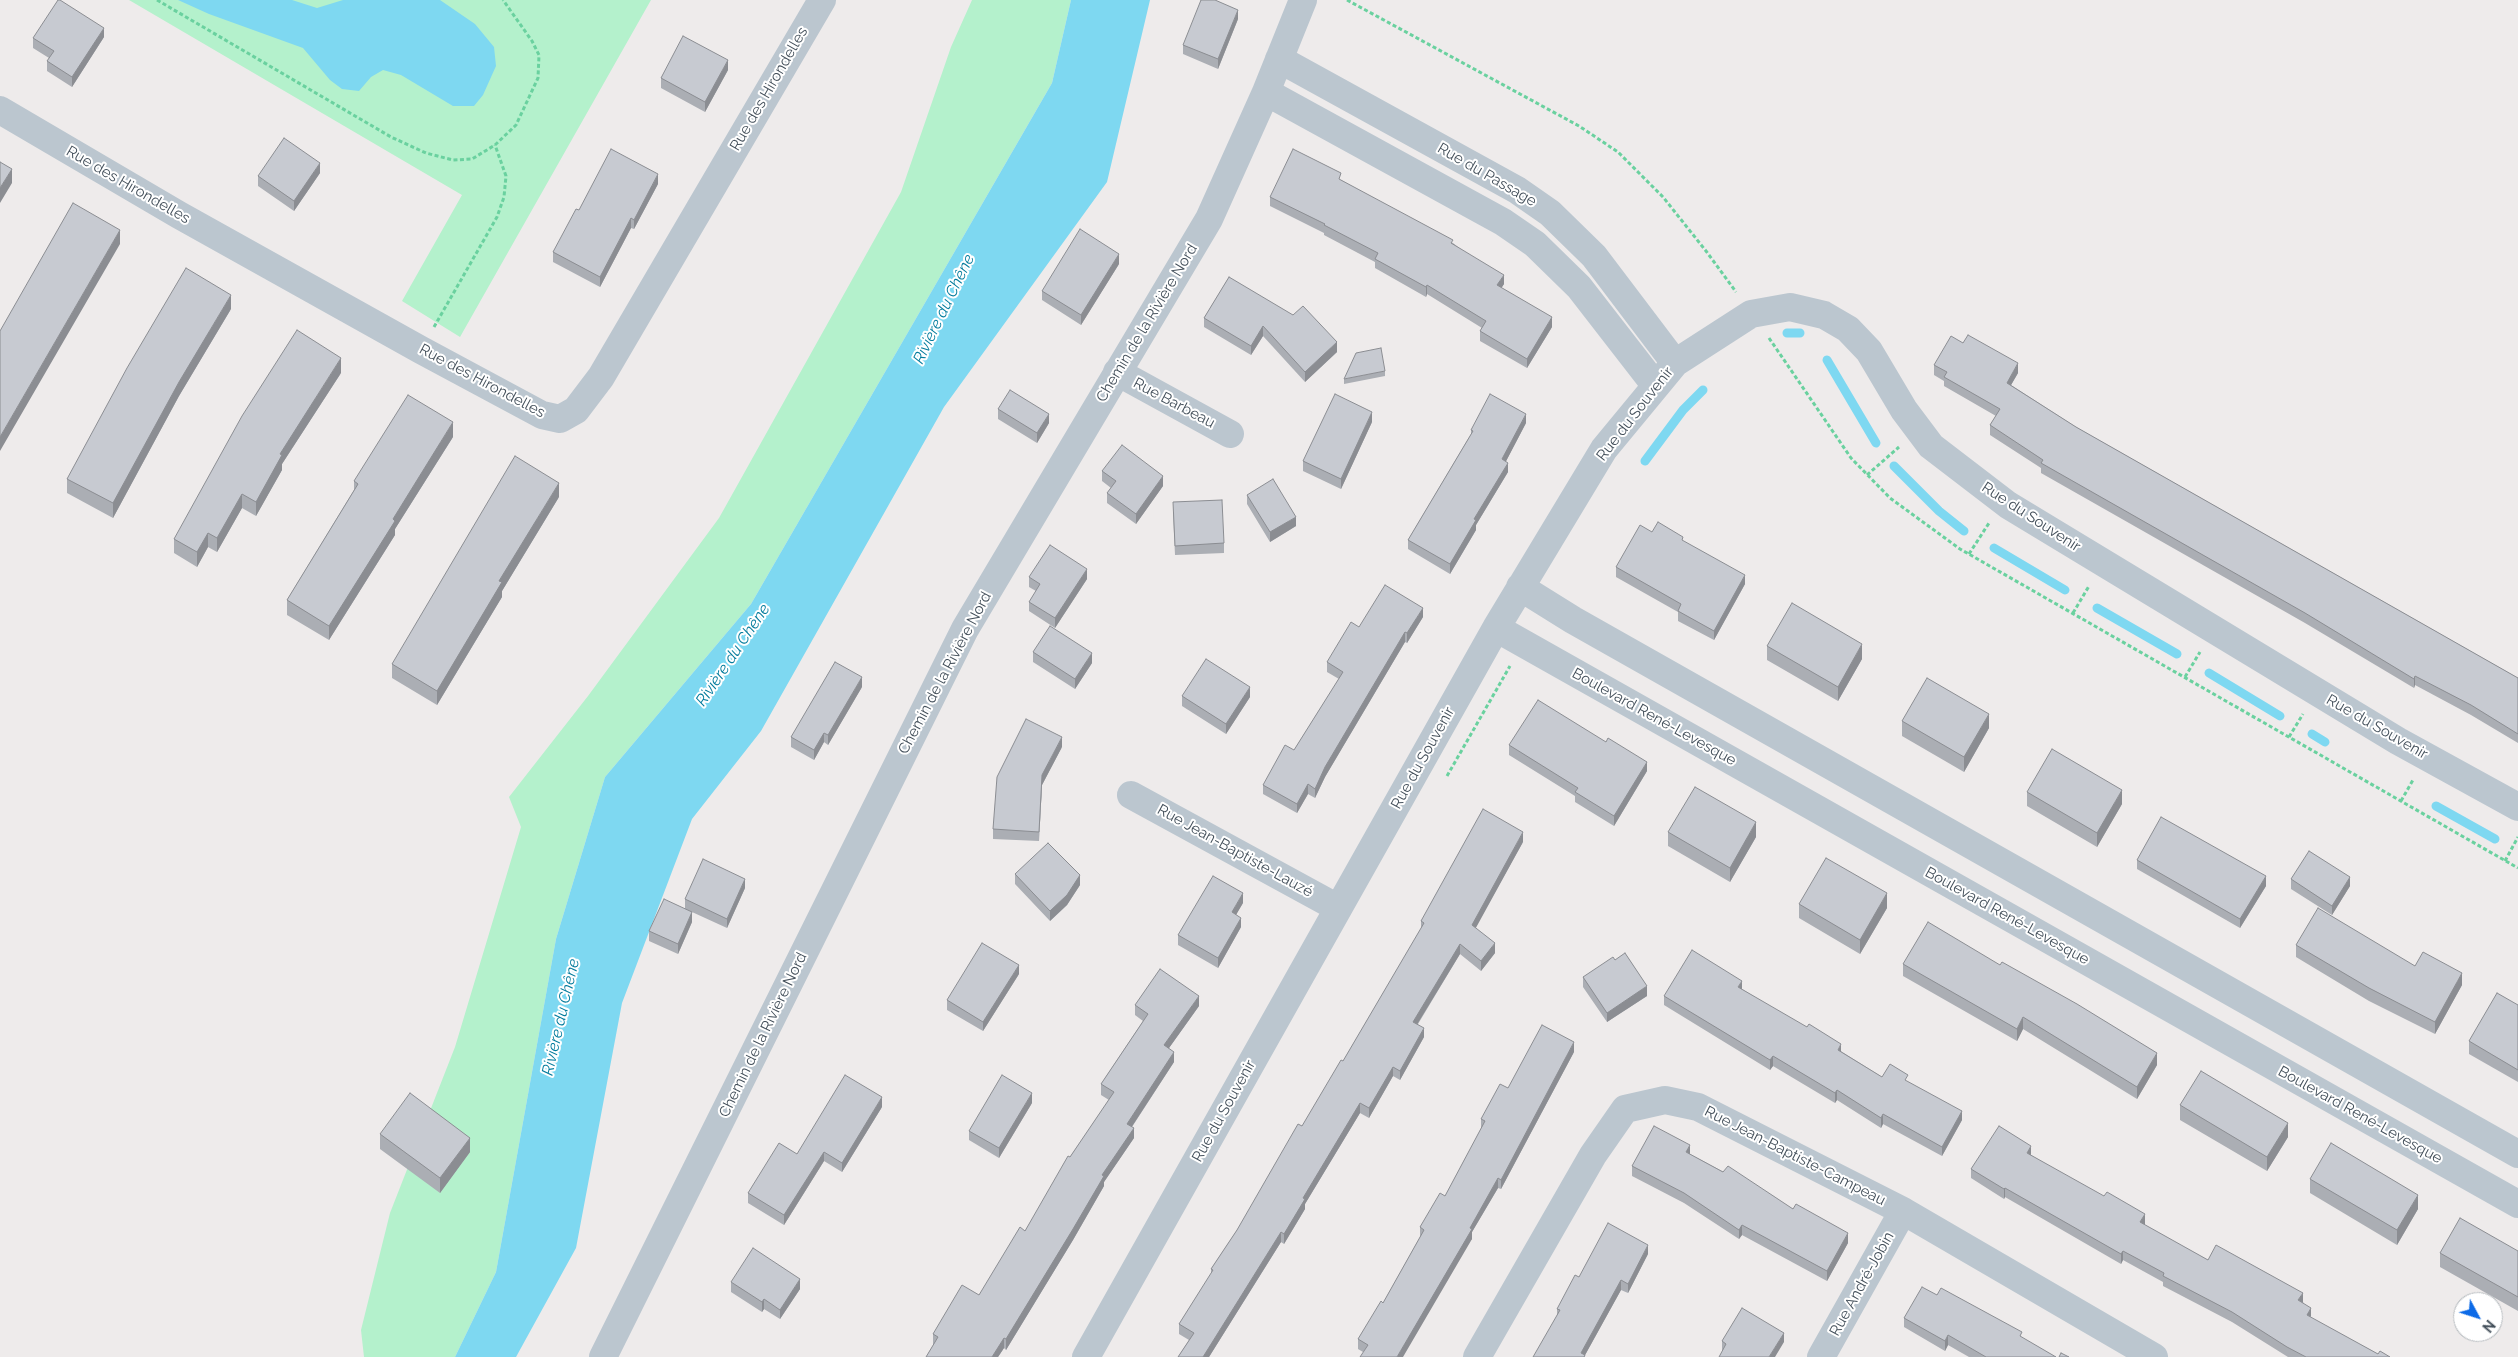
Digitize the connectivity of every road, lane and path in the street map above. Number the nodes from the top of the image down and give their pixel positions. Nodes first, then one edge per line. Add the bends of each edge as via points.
1 (157, 0) edge
2 (503, 0) edge
3 (822, 0) edge
4 (1303, 0) edge
5 (1347, 0) edge
6 (1279, 59) junction
7 (1266, 92) junction
8 (0, 110) edge
9 (495, 145) junction
10 (1751, 314) junction
11 (421, 350) junction
12 (1675, 363) junction
13 (1118, 372) junction
14 (1655, 386) junction
15 (1919, 430) junction
16 (1230, 434) dead end
17 (1867, 475) junction
18 (2003, 501) junction
19 (1968, 554) junction
20 (1520, 587) junction
21 (1496, 628) junction
22 (1131, 795) dead end
23 (2518, 807) edge
24 (2518, 837) edge
25 (2505, 860) junction
26 (2518, 868) edge
27 (1338, 908) junction
28 (2518, 1154) edge
29 (2518, 1204) edge
30 (1903, 1211) junction
31 (603, 1357) edge
32 (1086, 1357) edge
33 (1477, 1357) edge
34 (1821, 1357) edge
35 (2154, 1357) edge

1 - 9 path via 391,137 426,153 453,160 472,159
2 - 9 path via 532,41 538,55 538,78 516,125
3 - 11 street, Rue des Hirondelles via 601,377 576,410 560,419 542,415
4 - 6 street, Chemin de la Rivière Nord
5 - 10 path via 1579,126 1618,152 1663,197
6 - 7 street, Chemin de la Rivière Nord
6 - 12 street, Rue du Passage via 1517,190 1550,214 1594,256
7 - 13 street, Chemin de la Rivière Nord via 1209,219
7 - 14 street via 1503,222 1535,244 1579,287
8 - 11 street, Rue des Hirondelles via 179,215
9 - 11 path via 506,176 502,204
10 - 12 street, Rue du Souvenir
10 - 15 street, Rue du Souvenir via 1790,307 1824,314 1848,330 1869,351
10 - 17 path via 1851,458
12 - 14 street, Rue du Souvenir
13 - 16 street, Rue Barbeau
13 - 31 street, Chemin de la Rivière Nord via 965,629
14 - 20 street, Rue du Souvenir via 1604,449
15 - 17 path
15 - 18 street, Rue du Souvenir via 1931,446
17 - 19 path via 1890,498
18 - 19 path
18 - 23 street, Rue du Souvenir via 2398,741
19 - 25 path
20 - 21 street, Rue du Souvenir
20 - 28 street via 1573,620
21 - 27 street, Rue du Souvenir
21 - 29 street, Boulevard René-Levesque
22 - 27 street, Rue Jean-Baptiste-Lauzé
24 - 25 path
25 - 26 path
27 - 32 street, Rue du Souvenir
30 - 33 street, Rue Jean-Baptiste-Campeau via 1698,1107 1665,1100 1625,1109 1594,1155
30 - 34 street, Rue André-Jobin
30 - 35 street, Rue Jean-Baptiste-Campeau

